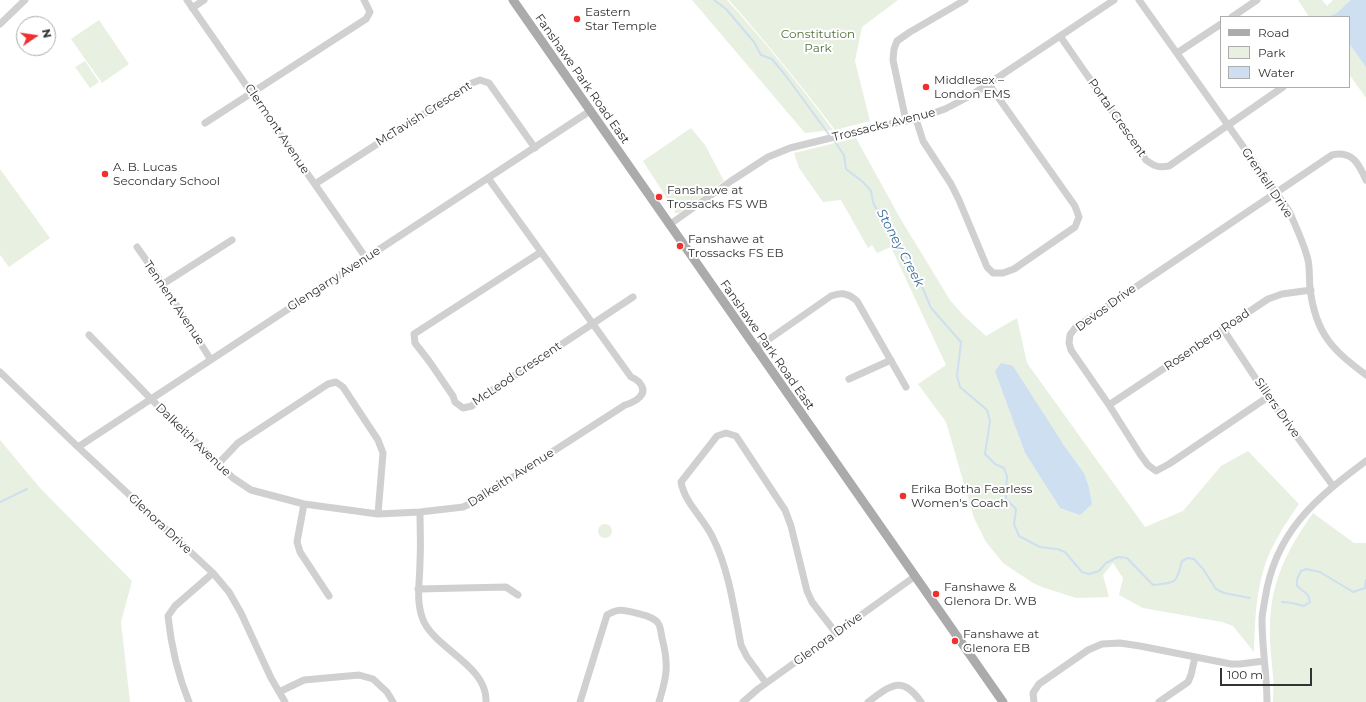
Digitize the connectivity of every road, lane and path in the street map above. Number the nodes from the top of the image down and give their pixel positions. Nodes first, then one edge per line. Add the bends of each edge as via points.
1 (25, 0) edge
2 (187, 0) edge
3 (204, 0) edge
4 (364, 0) edge
5 (513, 0) edge
6 (965, 0) edge
7 (1114, 0) edge
8 (1139, 0) edge
9 (1257, 0) edge
10 (1246, 3) edge
11 (192, 8) junction
12 (1233, 16) edge
13 (0, 24) edge
14 (1220, 25) edge
15 (1060, 36) junction
16 (1177, 54) junction
17 (988, 83) junction
18 (1282, 88) edge
19 (252, 92) junction
20 (590, 111) junction
21 (916, 119) junction
22 (906, 121) junction
23 (205, 123) dead end
24 (1228, 126) junction
25 (535, 148) junction
26 (488, 178) junction
27 (1366, 180) edge
28 (315, 184) junction
29 (1276, 193) junction
30 (669, 225) junction
31 (232, 240) dead end
32 (137, 247) dead end
33 (541, 252) junction
34 (366, 258) junction
35 (163, 284) junction
36 (1311, 290) junction
37 (633, 297) dead end
38 (593, 323) junction
39 (1223, 328) junction
40 (89, 335) dead end
41 (755, 349) junction
42 (211, 360) junction
43 (891, 360) junction
44 (0, 372) edge
45 (1366, 375) edge
46 (850, 379) dead end
47 (906, 387) dead end
48 (1268, 397) junction
49 (151, 399) junction
50 (1109, 405) junction
51 (78, 447) junction
52 (1366, 461) edge
53 (218, 464) junction
54 (1332, 486) junction
55 (304, 504) junction
56 (420, 512) junction
57 (378, 514) junction
58 (213, 573) junction
59 (914, 577) junction
60 (418, 589) junction
61 (518, 595) dead end
62 (329, 596) dead end
63 (836, 633) junction
64 (1195, 657) junction
65 (1264, 661) junction
66 (766, 683) junction
67 (280, 692) junction
68 (188, 702) edge
69 (285, 702) edge
70 (393, 702) edge
71 (486, 702) edge
72 (580, 702) edge
73 (658, 702) edge
74 (743, 702) edge
75 (868, 702) edge
76 (921, 702) edge
77 (1003, 702) edge
78 (1034, 702) edge
79 (1159, 702) edge
80 (1267, 702) edge

1 - 13 street
2 - 11 street, Clermont Avenue
3 - 11 street
4 - 19 street via 370,12 366,19
5 - 20 main road, Fanshawe Park Road East
6 - 22 street via 897,41 893,60
7 - 15 street, Trossacks Avenue
8 - 16 street, Grenfell Drive
9 - 10 street
10 - 12 street
11 - 19 street, Clermont Avenue
14 - 16 street
15 - 17 street, Trossacks Avenue
15 - 24 street, Portal Crescent via 1146,160 1154,166 1169,166
16 - 24 street, Grenfell Drive
17 - 21 street, Trossacks Avenue via 945,109
17 - 21 street via 1076,206 1079,217 1075,227 1014,269 993,273 987,267 959,200 923,141
18 - 24 street
19 - 23 street
19 - 28 street, Clermont Avenue
20 - 25 street, Glengarry Avenue
20 - 30 main road, Fanshawe Park Road East
21 - 22 street, Trossacks Avenue
22 - 30 street, Trossacks Avenue via 790,148 768,157
24 - 29 street, Grenfell Drive
25 - 26 street, Glengarry Avenue
25 - 28 street, McTavish Crescent via 489,83 480,80
26 - 33 street, Dalkeith Avenue
26 - 34 street, Glengarry Avenue
27 - 29 street, Devos Drive via 1352,157 1340,153 1332,155
28 - 34 street, Clermont Avenue
29 - 36 street, Grenfell Drive via 1288,211 1303,243
29 - 50 street, Devos Drive via 1075,328 1070,335 1071,350
30 - 41 main road, Fanshawe Park Road East
31 - 35 street
32 - 35 street, Tennent Avenue
33 - 38 street, Dalkeith Avenue
33 - 38 street, McLeod Crescent via 414,334 415,343 455,402 463,408 472,406
34 - 42 street, Glengarry Avenue
35 - 42 street, Tennent Avenue
36 - 39 street, Rosenberg Road via 1282,294 1268,299
36 - 45 street, Grenfell Drive via 1314,309 1328,340 1346,360
37 - 38 street, McLeod Crescent
38 - 56 street, Dalkeith Avenue via 631,377 640,383 640,398 476,501 463,507
39 - 48 street, Sillers Drive
39 - 50 street, Rosenberg Road
40 - 49 street, Dalkeith Avenue
41 - 43 street via 839,293 850,295 857,301
41 - 59 main road, Fanshawe Park Road East
42 - 49 street, Glengarry Avenue
43 - 46 street
43 - 47 street
44 - 51 street, Glenora Drive
48 - 50 street, Devos Drive via 1156,471 1140,454
48 - 54 street, Sillers Drive
49 - 51 street, Glengarry Avenue
49 - 53 street, Dalkeith Avenue
51 - 58 street, Glenora Drive
52 - 54 street
53 - 55 street, Dalkeith Avenue via 251,490
53 - 57 street via 238,443 257,429 328,384 336,382 343,387 378,440 383,453
54 - 65 street via 1290,531 1275,559 1267,585 1262,618
55 - 57 street, Dalkeith Avenue
55 - 62 street via 296,542
56 - 57 street, Dalkeith Avenue
56 - 60 street
58 - 67 street, Glenora Drive via 229,592 241,613
58 - 68 street via 175,606 168,616 182,687
59 - 63 street, Glenora Drive
59 - 77 main road, Fanshawe Park Road East
60 - 61 street via 506,587
60 - 71 street via 419,606 424,622 476,674 483,685
63 - 66 street, Glenora Drive
63 - 66 street via 812,602 807,590 792,526 785,510 736,436 726,433 717,436 681,482 682,491 712,536 723,561 741,645
64 - 65 street via 1231,664
64 - 78 street via 1128,644 1102,644 1088,650 1039,684 1034,693
64 - 79 street via 1188,682
65 - 80 street
66 - 74 street, Glenora Drive
67 - 69 street, Glenora Drive
67 - 70 street via 304,680 359,675 373,679
72 - 73 street via 606,615 616,610 626,610 658,623 667,668
75 - 76 street via 897,685 907,686

